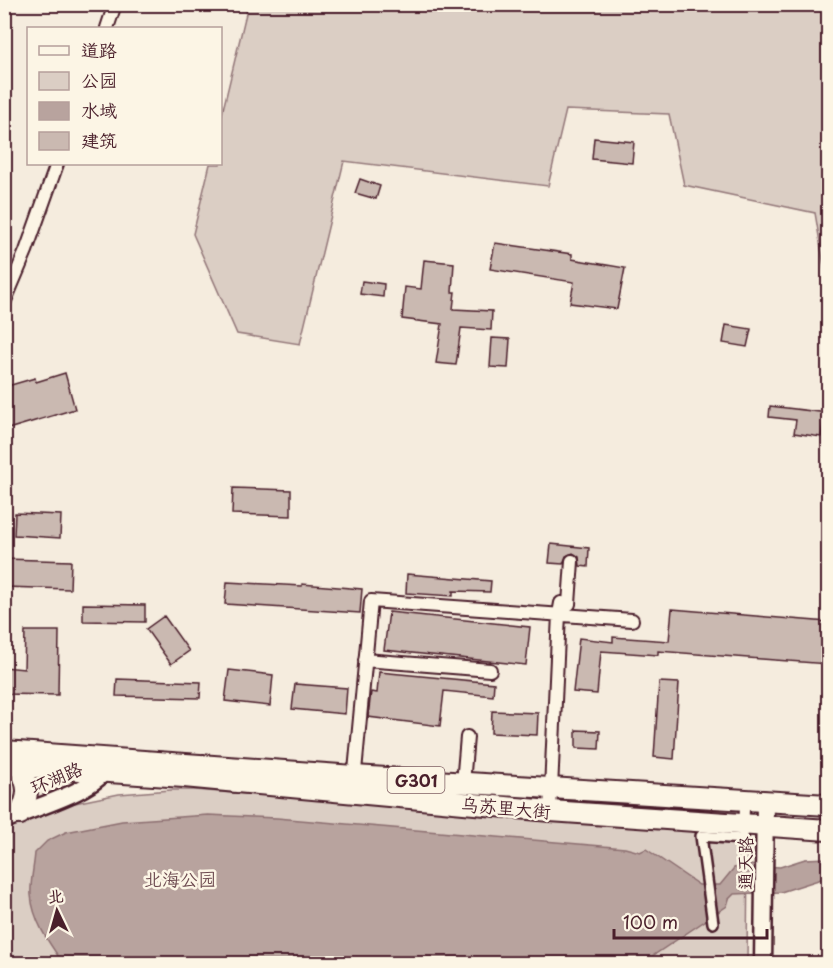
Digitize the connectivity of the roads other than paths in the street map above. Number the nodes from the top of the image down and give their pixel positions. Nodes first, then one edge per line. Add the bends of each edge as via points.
1 (115, 4) edge
2 (107, 27) edge
3 (57, 165) edge
4 (4, 303) edge
5 (572, 561) dead end
6 (559, 614) junction
7 (632, 620) dead end
8 (365, 660) junction
9 (490, 670) dead end
10 (467, 737) dead end
11 (4, 751) edge
12 (12, 766) edge
13 (110, 766) junction
14 (463, 783) junction
15 (353, 784) junction
16 (551, 788) junction
17 (755, 799) junction
18 (828, 805) edge
19 (550, 811) junction
20 (12, 817) edge
21 (743, 824) junction
22 (764, 826) junction
23 (828, 830) edge
24 (713, 923) dead end
25 (763, 963) edge

1 - 2 street
3 - 4 street
5 - 6 street via 569,604 561,603
6 - 7 street
6 - 8 street via 370,601
6 - 16 street
8 - 9 street
8 - 15 street
10 - 14 street
11 - 13 highway, 乌苏里大街 / G301
12 - 13 highway, 乌苏里大街 / G301
12 - 20 highway via 25,778 28,794
13 - 15 highway, 乌苏里大街 / G301 via 184,777
13 - 20 main road, 环湖路 via 86,788
14 - 15 highway, 乌苏里大街 / G301
14 - 16 highway, 乌苏里大街 / G301
15 - 19 highway, 乌苏里大街 / G301
16 - 17 highway, 乌苏里大街 / G301
16 - 19 street
17 - 18 highway, 乌苏里大街 / G301
17 - 21 street
17 - 22 main road, 通天路
19 - 21 highway, 乌苏里大街 / G301
21 - 22 highway, 乌苏里大街 / G301
21 - 24 street via 743,839 700,836
22 - 23 highway, 乌苏里大街 / G301
22 - 25 main road, 通天路

